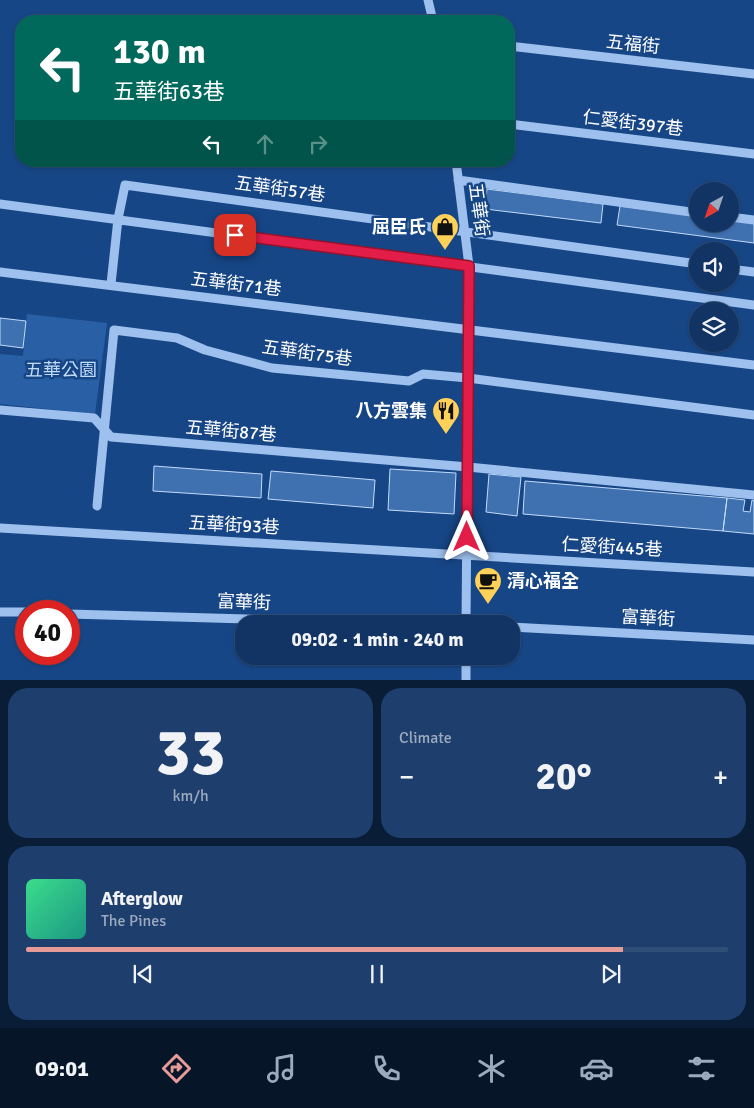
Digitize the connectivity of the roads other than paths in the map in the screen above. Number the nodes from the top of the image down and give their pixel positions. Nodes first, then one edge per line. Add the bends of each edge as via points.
1 (428, 0) edge
2 (432, 15) edge
3 (515, 47) edge
4 (754, 74) edge
5 (515, 125) edge
6 (754, 154) edge
7 (457, 167) edge
8 (458, 180) junction
9 (0, 204) edge
10 (689, 212) edge
11 (739, 218) edge
12 (118, 219) junction
13 (754, 220) edge
14 (465, 231) junction
15 (689, 263) edge
16 (469, 266) junction
17 (739, 270) edge
18 (0, 272) edge
19 (754, 272) edge
20 (111, 284) junction
21 (754, 305) edge
22 (469, 329) junction
23 (754, 365) edge
24 (468, 378) junction
25 (0, 410) edge
26 (754, 415) edge
27 (104, 430) junction
28 (468, 467) junction
29 (754, 495) edge
30 (97, 506) dead end
31 (0, 528) edge
32 (467, 555) junction
33 (754, 572) edge
34 (0, 612) edge
35 (15, 612) edge
36 (80, 614) edge
37 (466, 615) edge
38 (235, 619) edge
39 (520, 628) edge
40 (754, 640) edge
41 (466, 665) edge
42 (466, 680) edge

1 - 2 street
3 - 4 street, 五福街
5 - 6 street, 仁愛街397巷
7 - 8 street, 五華街
8 - 10 street
8 - 14 street, 五華街
9 - 12 street
11 - 13 street
12 - 14 street, 五華街57巷 via 125,184
12 - 16 street
12 - 20 street
14 - 15 street
14 - 16 street, 五華街
16 - 21 street
16 - 22 street, 五華街
17 - 19 street
18 - 20 street, 五華街71巷
20 - 22 street, 五華街71巷
22 - 23 street, 五華街71巷
22 - 24 street, 五華街
24 - 26 street, 五華街75巷
24 - 27 street, 五華街75巷 via 423,374 408,381 272,368 205,350 177,338 114,330
24 - 28 street, 五華街
25 - 27 street, 五華街87巷 via 94,418
27 - 28 street, 五華街87巷 via 111,437
27 - 30 street
28 - 29 street, 五華街87巷
28 - 32 street, 五華街
31 - 32 street, 五華街93巷
32 - 33 street, 仁愛街445巷
32 - 37 street, 五華街
34 - 35 street
36 - 38 street, 富華街
39 - 40 street, 富華街
41 - 42 street

